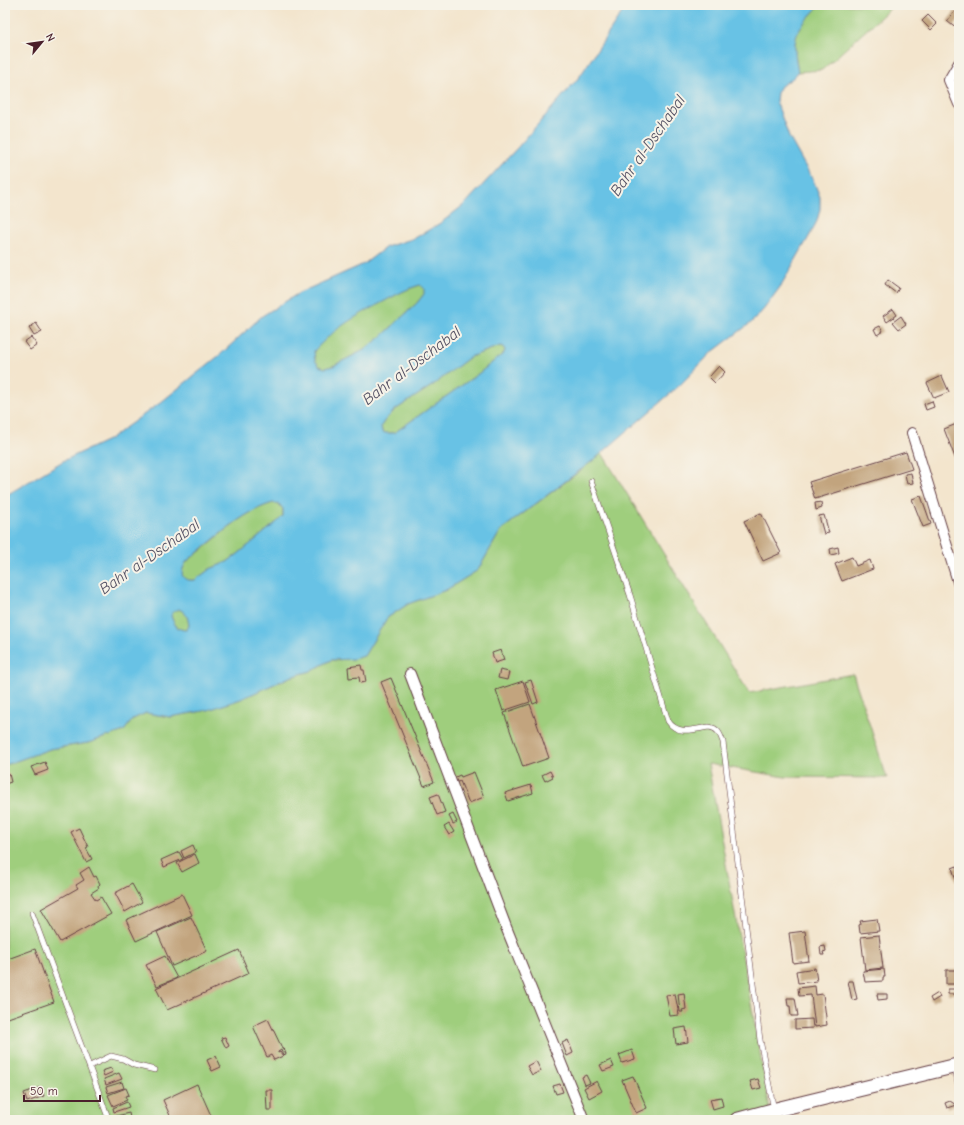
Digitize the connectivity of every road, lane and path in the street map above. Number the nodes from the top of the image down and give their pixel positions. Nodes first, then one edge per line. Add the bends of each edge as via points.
1 (959, 63) edge
2 (959, 104) edge
3 (912, 433) dead end
4 (591, 481) dead end
5 (959, 586) edge
6 (410, 674) dead end
7 (32, 912) dead end
8 (957, 1065) edge
9 (90, 1066) junction
10 (155, 1070) dead end
11 (959, 1090) edge
12 (776, 1115) edge
13 (109, 1120) edge
14 (584, 1120) edge
15 (737, 1120) edge

1 - 2 street via 949,80
3 - 5 street
4 - 12 lane via 630,595 668,721 676,730 714,728 723,742 760,1040
6 - 14 street via 506,927
7 - 9 lane
8 - 11 lane
8 - 12 main road
9 - 10 lane via 111,1056
9 - 13 lane
12 - 15 main road

